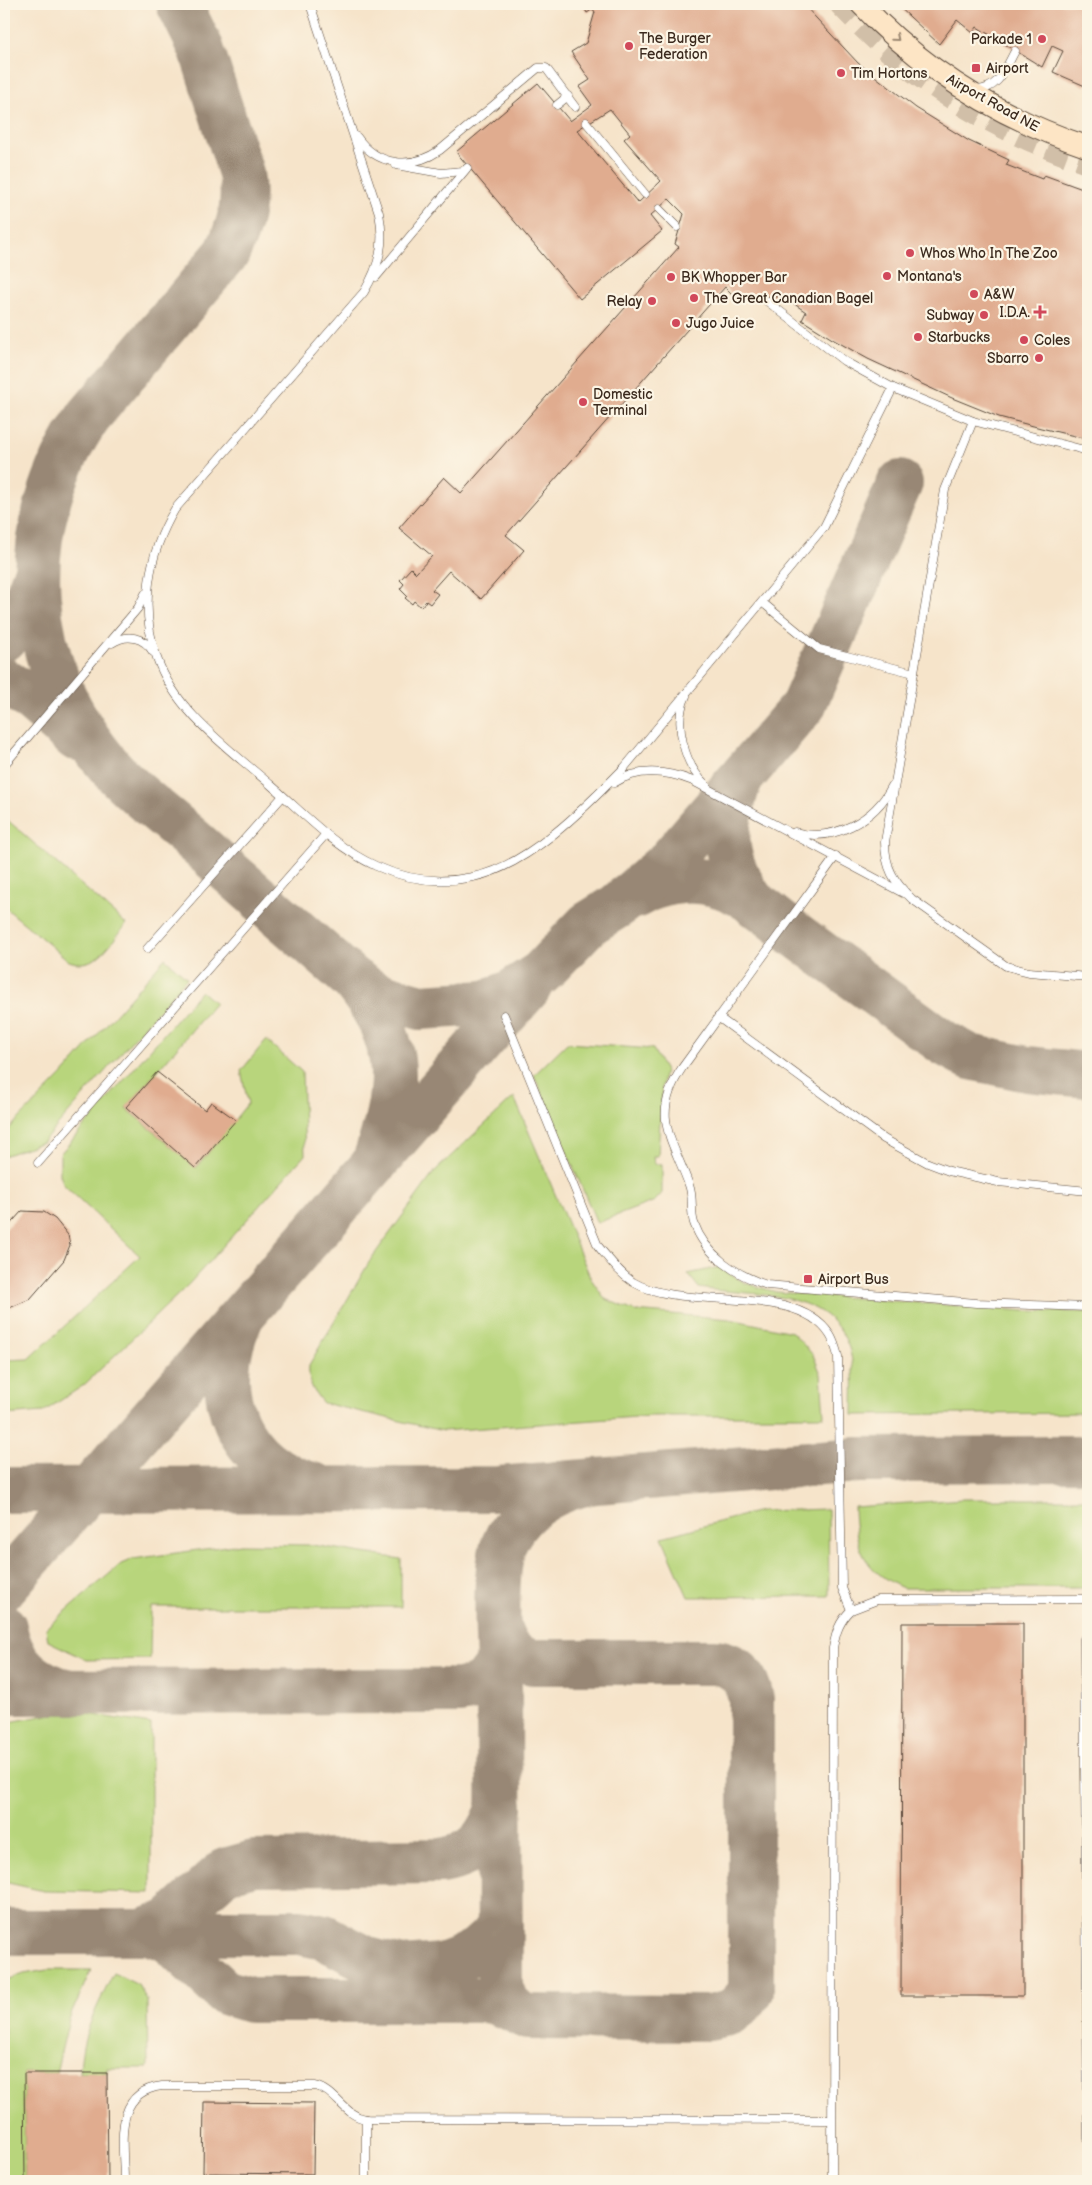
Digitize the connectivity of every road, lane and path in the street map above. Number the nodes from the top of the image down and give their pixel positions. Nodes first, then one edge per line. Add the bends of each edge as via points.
1 (310, 4) edge
2 (861, 4) edge
3 (1015, 52) dead end
4 (960, 88) junction
5 (568, 96) junction
6 (557, 105) dead end
7 (575, 107) dead end
8 (586, 122) dead end
9 (353, 132) junction
10 (1084, 142) edge
11 (387, 162) junction
12 (645, 194) dead end
13 (659, 209) dead end
14 (678, 227) dead end
15 (364, 292) junction
16 (763, 298) dead end
17 (893, 388) junction
18 (972, 421) junction
19 (1088, 451) edge
20 (149, 580) junction
21 (763, 603) junction
22 (102, 650) junction
23 (157, 659) junction
24 (914, 673) junction
25 (690, 688) junction
26 (4, 765) edge
27 (896, 777) junction
28 (709, 788) junction
29 (602, 791) junction
30 (283, 796) junction
31 (783, 828) junction
32 (326, 834) junction
33 (836, 856) junction
34 (912, 899) junction
35 (147, 950) dead end
36 (1088, 977) edge
37 (504, 1015) dead end
38 (718, 1017) junction
39 (38, 1163) dead end
40 (1088, 1190) edge
41 (1088, 1307) edge
42 (1088, 1599) edge
43 (851, 1610) junction
44 (1084, 1639) dead end
45 (366, 2119) junction
46 (831, 2120) junction
47 (1088, 2139) edge
48 (124, 2181) edge
49 (366, 2181) edge
50 (832, 2181) edge

1 - 9 lane
2 -> 4 main road, Airport Road NE via 883,28
3 - 4 lane via 997,83 985,89
4 - 10 main road, Airport Road NE via 1016,118
5 - 6 lane
5 - 7 lane
5 - 11 lane via 546,68 538,68 432,156 414,162
8 - 12 lane
9 - 11 lane via 368,151
9 - 15 lane via 378,212 382,237 379,263
11 - 15 lane via 441,173 465,170
13 - 14 lane
15 - 20 lane via 185,496 166,524
16 - 17 lane via 844,361
17 - 18 lane
17 - 21 lane via 824,527
18 - 19 lane
18 - 24 lane via 945,490
20 - 22 lane via 138,608
20 - 23 lane via 149,625
21 - 24 lane via 819,649
21 - 25 lane
22 - 23 lane via 121,638 136,638 146,643
22 - 26 lane
23 - 30 lane via 172,689 193,715
24 - 27 lane
25 - 28 lane via 682,708 684,743 697,775
25 - 29 lane
27 - 31 lane via 877,807 853,825 822,834 798,833
27 - 34 lane via 885,854 892,876
28 - 29 lane via 678,776 654,772 630,775
28 - 31 lane
29 - 32 lane via 528,853 504,867 472,877 437,880 403,876 351,853
30 - 32 lane
30 - 35 lane
31 - 33 lane
32 - 39 lane
33 - 34 lane
33 - 38 lane
34 - 36 lane via 1006,966 1029,972
37 - 43 lane via 598,1246 616,1268 633,1282 660,1292 793,1307 816,1319 830,1335 838,1356 842,1588
38 - 40 lane via 884,1139 928,1163 998,1182
38 - 41 lane via 675,1078 664,1113 667,1129 691,1189 694,1223 704,1243 724,1263 754,1280 782,1288 976,1303
42 - 43 lane via 877,1600
43 - 46 lane via 842,1620 833,1648
44 - 47 lane
45 - 46 lane
45 - 48 lane via 351,2114 327,2091 315,2086 152,2087 135,2096 126,2114
45 - 49 lane
46 - 50 lane

